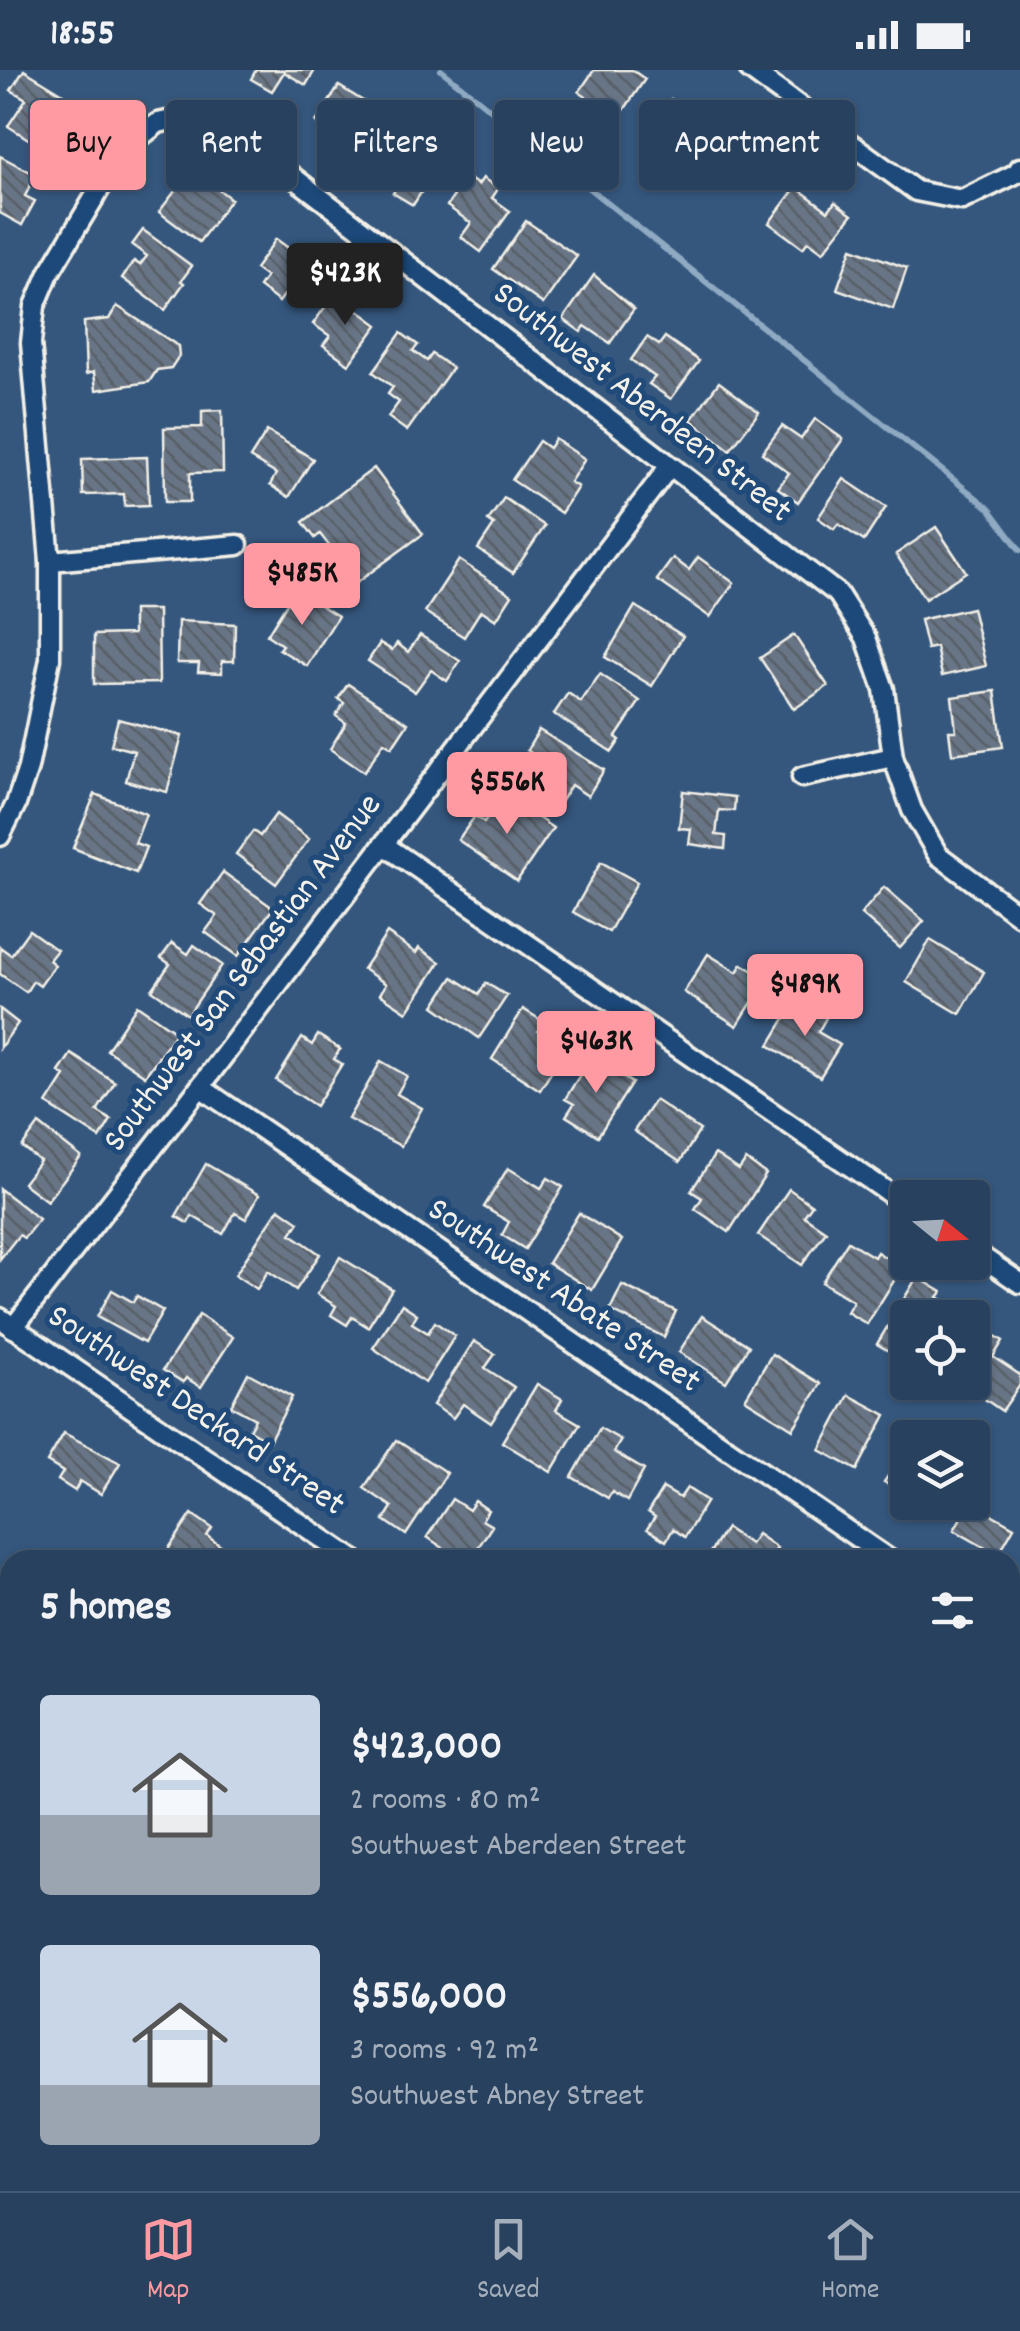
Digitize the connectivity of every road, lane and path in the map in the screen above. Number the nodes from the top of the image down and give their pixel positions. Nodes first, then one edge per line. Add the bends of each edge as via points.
1 (750, 70) edge
2 (1020, 168) edge
3 (669, 467) junction
4 (238, 546) dead end
5 (50, 560) junction
6 (893, 757) junction
7 (802, 776) dead end
8 (0, 836) edge
9 (384, 845) junction
10 (1020, 916) edge
11 (200, 1087) junction
12 (890, 1194) edge
13 (990, 1262) edge
14 (1020, 1283) edge
15 (7, 1323) edge
16 (339, 1550) edge
17 (875, 1550) edge

1 - 2 street via 916,191 962,200
3 - 5 street, Southwest Aberdeen Street via 232,134 186,117 158,123 124,150 48,273 35,306 31,343
3 - 6 street, Southwest Aberdeen Street via 838,594 866,638 884,690
3 - 9 street, Southwest San Sebastian Avenue
4 - 5 street
5 - 8 street via 45,694 28,768
6 - 7 street
6 - 10 street, Southwest Aberdeen Street via 938,856
9 - 11 street, Southwest San Sebastian Avenue
9 - 12 street
11 - 15 street, Southwest San Sebastian Avenue
11 - 17 street, Southwest Abate Street
13 - 14 street
15 - 16 street, Southwest Deckard Street

